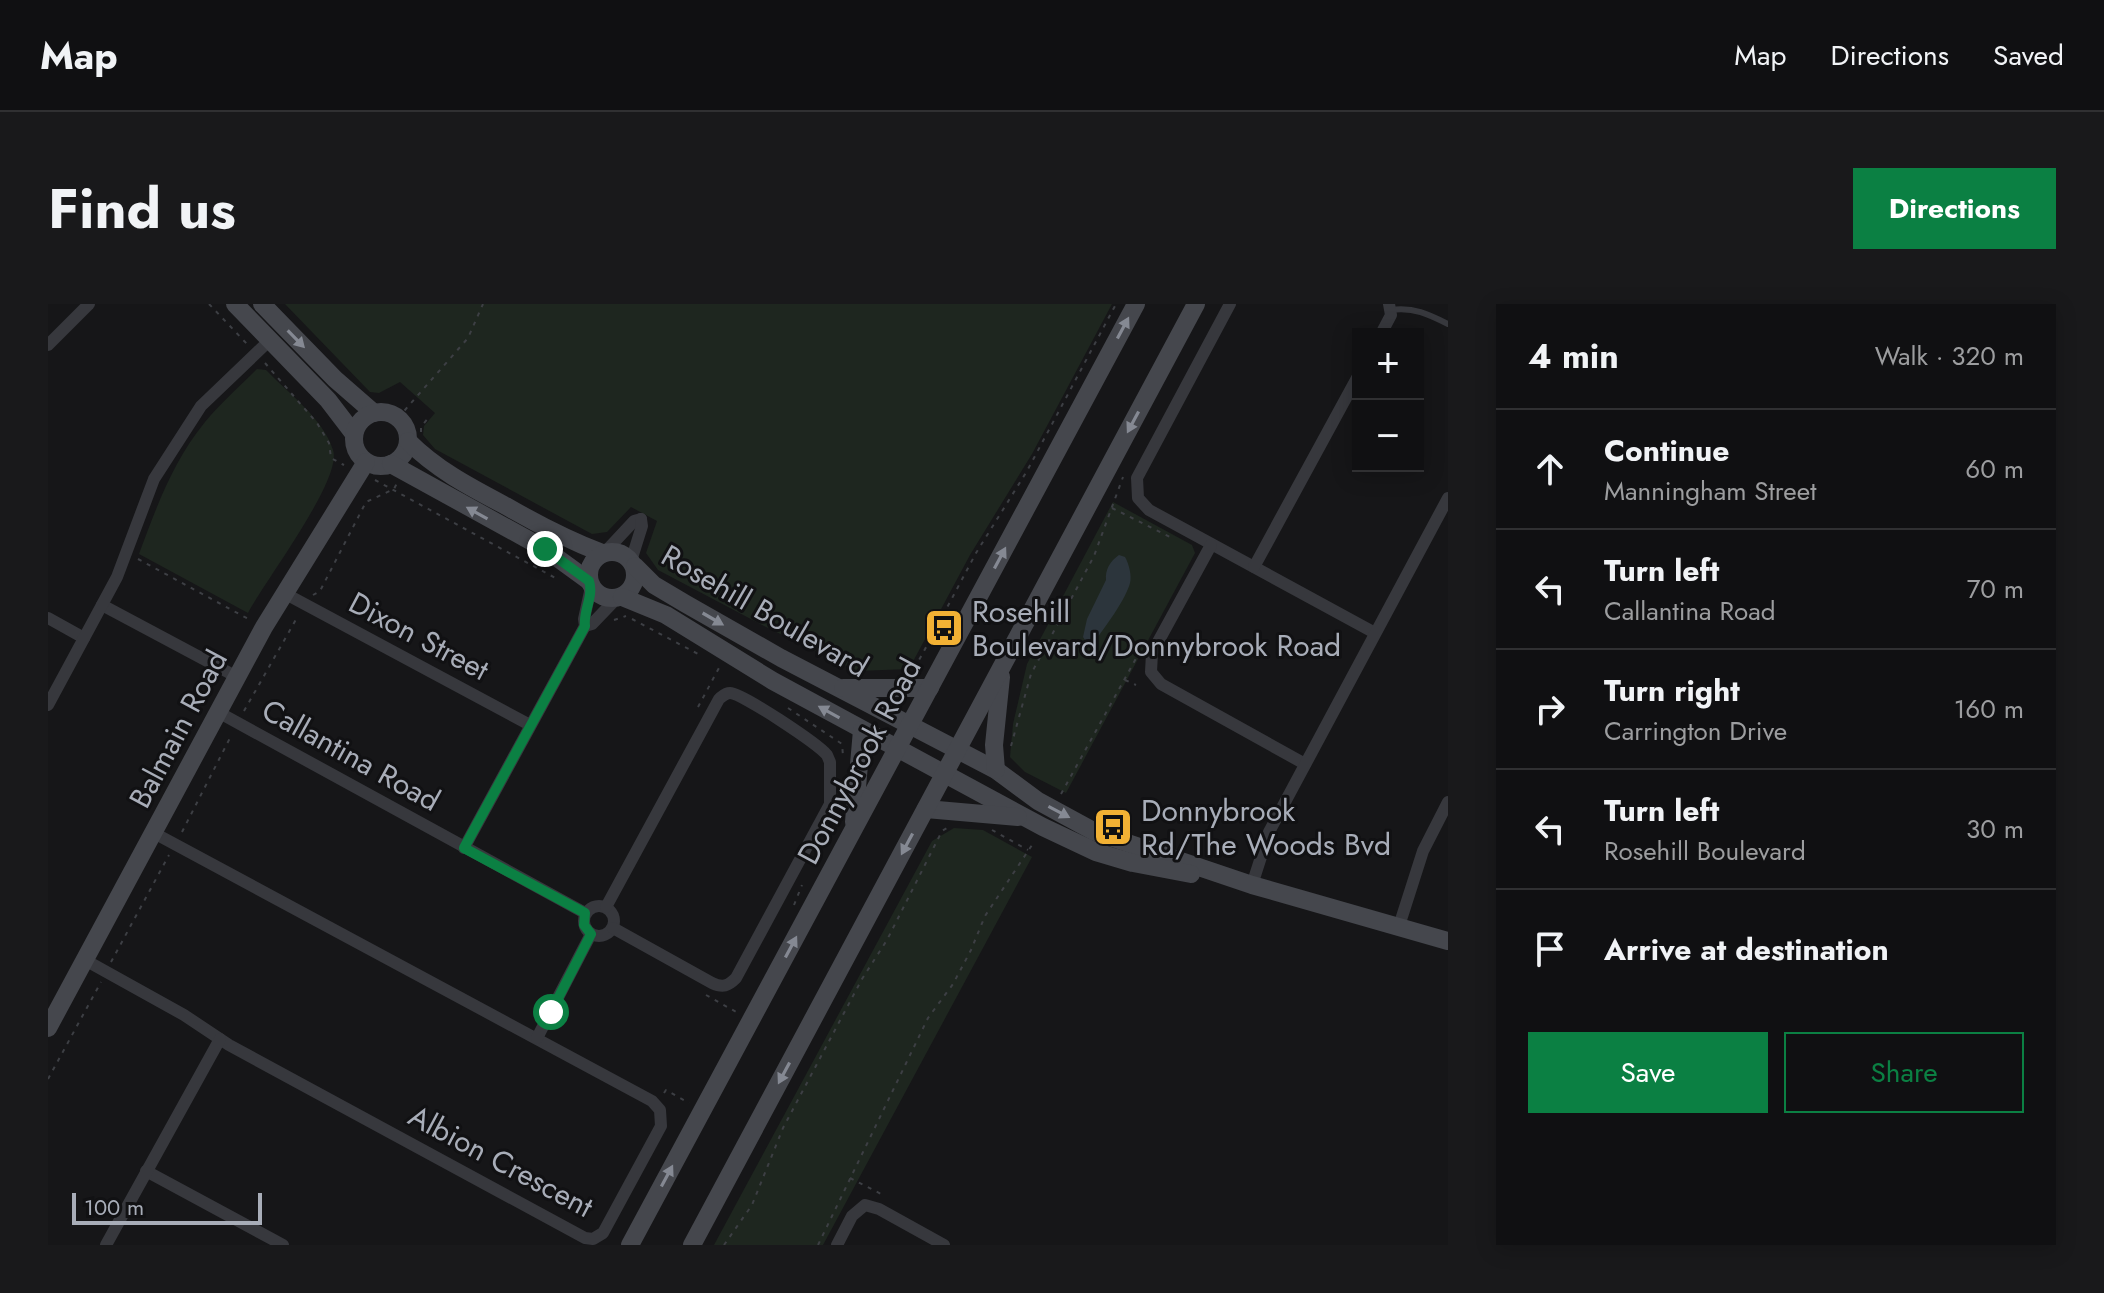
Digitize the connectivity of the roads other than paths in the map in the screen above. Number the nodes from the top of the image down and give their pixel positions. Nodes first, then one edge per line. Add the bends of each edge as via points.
1 (89, 304) edge
2 (235, 304) edge
3 (262, 304) edge
4 (1136, 304) edge
5 (1196, 304) edge
6 (1230, 304) edge
7 (1390, 307) edge
8 (1448, 324) edge
9 (1383, 328) edge
10 (48, 345) edge
11 (263, 347) junction
12 (1352, 387) edge
13 (374, 413) junction
14 (354, 434) junction
15 (408, 441) junction
16 (391, 464) junction
17 (363, 467) junction
18 (1448, 498) edge
19 (1211, 545) junction
20 (604, 552) junction
21 (633, 564) junction
22 (1254, 567) junction
23 (590, 584) junction
24 (284, 593) junction
25 (619, 598) junction
26 (102, 605) junction
27 (48, 618) edge
28 (585, 626) junction
29 (1375, 633) junction
30 (84, 638) junction
31 (1002, 667) junction
32 (237, 677) junction
33 (840, 688) junction
34 (930, 688) junction
35 (48, 705) edge
36 (218, 712) junction
37 (530, 725) junction
38 (910, 725) junction
39 (862, 730) junction
40 (898, 748) junction
41 (957, 750) junction
42 (1305, 764) junction
43 (996, 770) junction
44 (945, 773) junction
45 (1448, 802) edge
46 (926, 809) junction
47 (1036, 823) junction
48 (853, 832) junction
49 (154, 833) junction
50 (464, 848) junction
51 (1252, 885) junction
52 (606, 907) junction
53 (585, 913) junction
54 (1399, 926) junction
55 (613, 928) junction
56 (591, 934) junction
57 (1448, 941) edge
58 (85, 960) junction
59 (51, 1017) edge
60 (537, 1038) junction
61 (220, 1039) junction
62 (146, 1171) junction
63 (106, 1245) edge
64 (283, 1245) edge
65 (630, 1245) edge
66 (692, 1245) edge
67 (837, 1245) edge
68 (944, 1245) edge

1 - 10 street
2 - 11 street
3 -> 13 street
34 -> 4 street, Donnybrook Road
5 -> 31 street
6 - 19 street via 1136,483 1143,506
7 - 8 lane via 1421,310
7 - 9 street
11 - 14 street via 328,400
11 - 26 street via 187,425 154,479
12 - 22 street
13 - 14 street
13 - 15 street via 398,418
14 - 17 street
15 - 16 street
15 - 20 street via 446,474 543,527
16 - 17 street
23 -> 16 street via 545,549
17 - 24 street, Balmain Road
18 - 29 street
19 - 22 street
19 - 42 street via 1152,653 1151,672 1161,684
20 - 21 street via 618,553
20 - 21 street via 641,519
20 - 23 street via 592,563
21 - 25 street via 634,583
21 -> 33 street, Rosehill Boulevard via 654,585
22 - 29 street
23 - 25 street via 601,595
23 - 28 street
24 - 32 street, Balmain Road
24 - 37 street, Dixon Street
25 - 28 street
39 -> 25 street, Rosehill Boulevard via 666,615
26 - 30 street
26 - 32 street
27 - 30 street
28 - 37 street
29 - 42 street
30 - 35 street
31 - 41 street
31 - 43 street
32 - 36 street, Balmain Road
33 - 34 street
33 - 38 street, Rosehill Boulevard
34 - 38 street, Donnybrook Road
36 - 49 street, Balmain Road
36 - 50 street, Callantina Road
37 - 50 street
38 - 40 street, Donnybrook Road
38 - 41 street, Rosehill Boulevard
39 - 40 street, Rosehill Boulevard
39 - 48 street
40 - 44 street, Rosehill Boulevard
40 - 48 street, Donnybrook Road
41 - 43 street, Rosehill Boulevard
41 - 44 street
42 - 51 street via 1269,832
43 -> 51 street, Rosehill Boulevard via 1095,832
44 - 46 street
44 - 47 street, Rosehill Boulevard
45 - 54 street via 1425,845
46 - 47 street
46 -> 66 street
47 - 51 street via 1133,863
65 -> 48 street, Donnybrook Road
49 - 58 street, Balmain Road
49 - 60 street
50 - 53 street, Callantina Road
51 - 54 street
52 - 53 street
52 - 55 street via 614,918
52 - 55 street via 723,695 748,700 823,751 830,762 830,804 736,978 726,986 712,983
53 - 56 street via 584,925
54 - 57 street
55 - 56 street via 605,935
56 - 60 street
58 - 59 street, Balmain Road
58 - 61 street, Albion Crescent
60 - 61 street, Albion Crescent via 657,1105 662,1115 661,1126 603,1233 588,1239
61 - 62 street
62 - 63 street
62 - 64 street
67 - 68 street via 852,1216 865,1205

